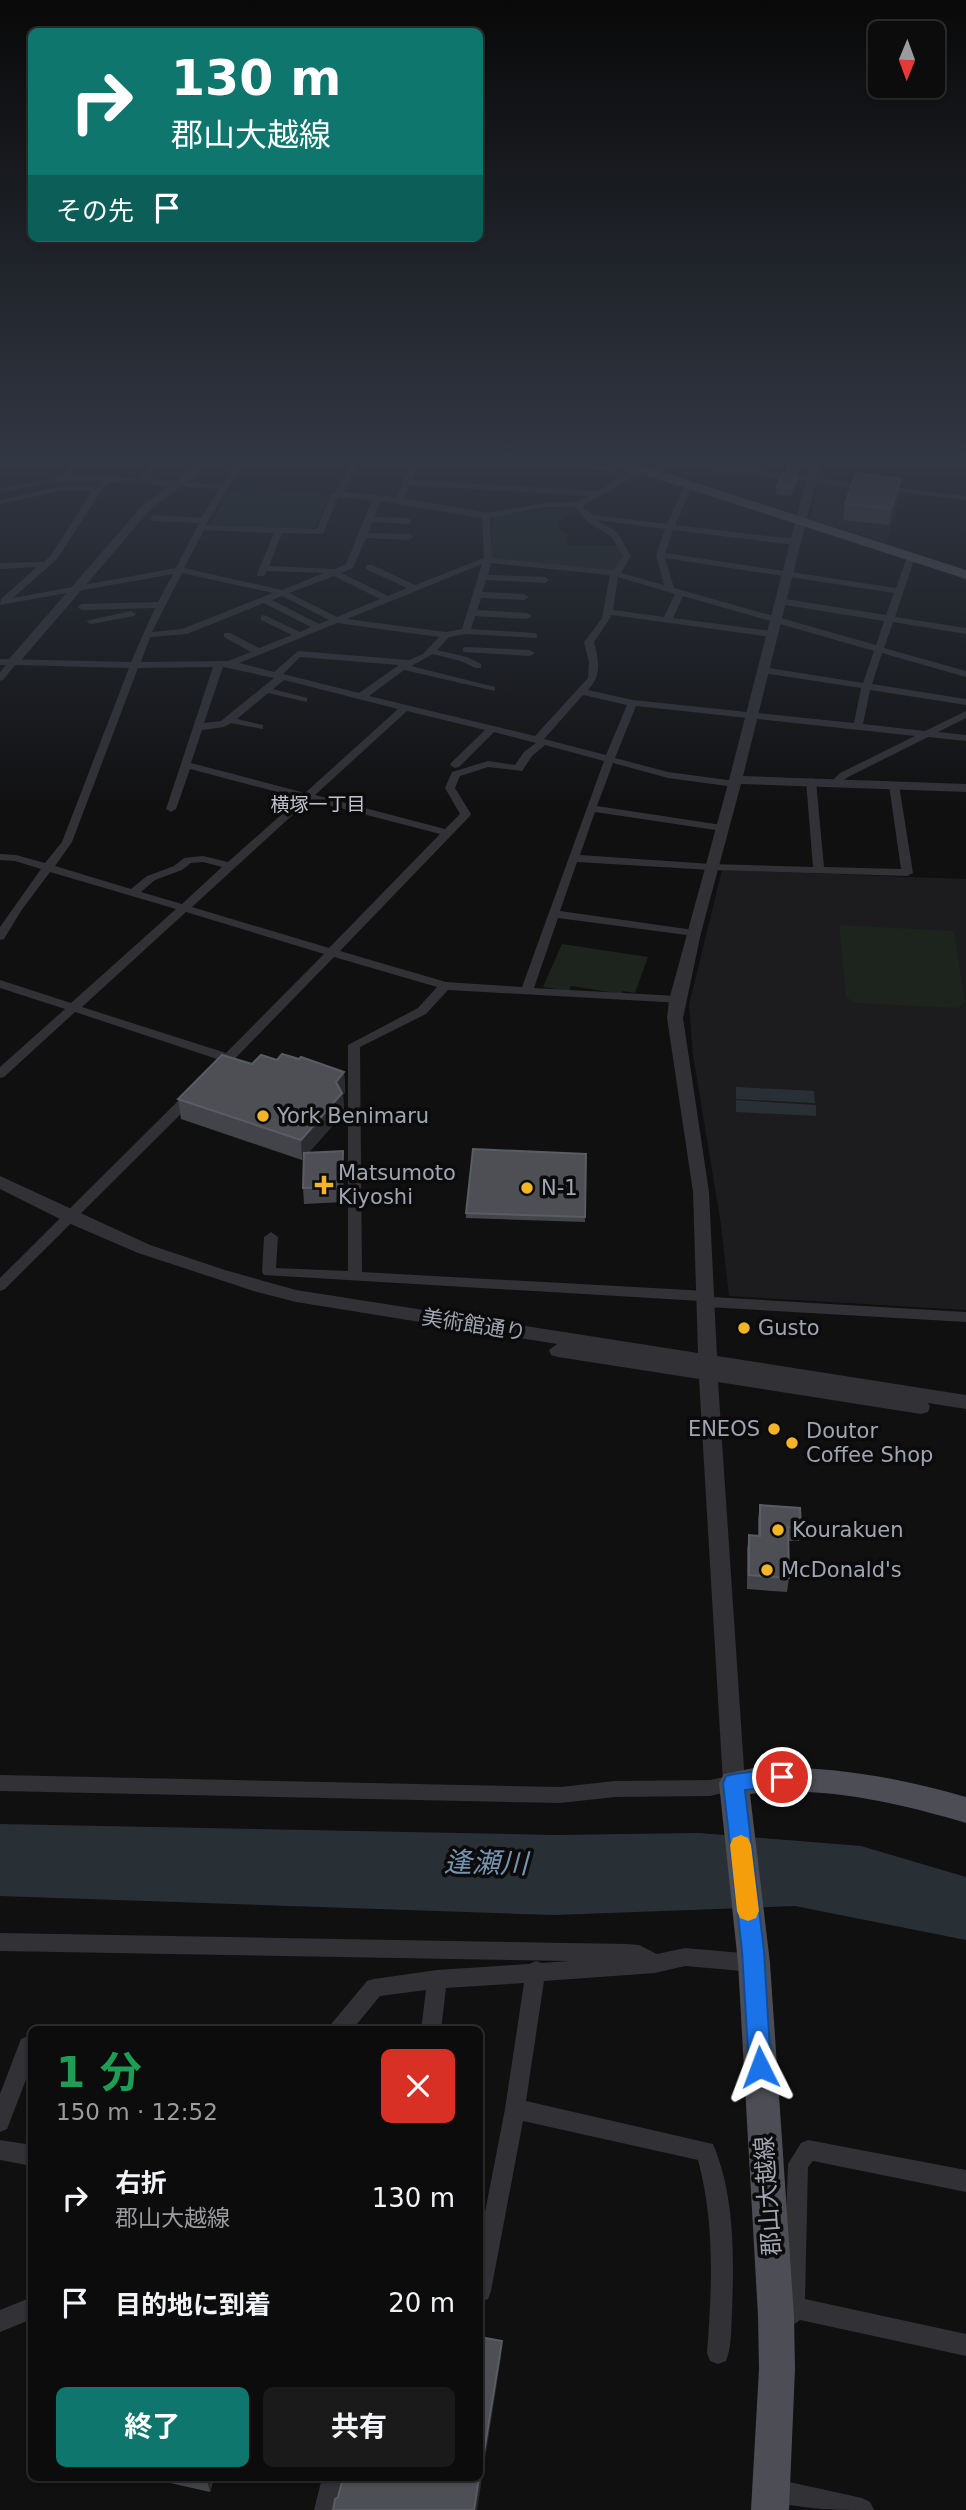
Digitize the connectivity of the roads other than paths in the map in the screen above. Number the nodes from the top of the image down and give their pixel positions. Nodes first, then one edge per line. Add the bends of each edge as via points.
1 (35, 574) edge
2 (85, 574) edge
3 (157, 574) edge
4 (178, 574) edge
5 (198, 574) edge
6 (261, 574) edge
7 (331, 574) edge
8 (340, 574) edge
9 (385, 574) edge
10 (451, 574) edge
11 (616, 574) joint
12 (668, 574) edge
13 (786, 574) edge
14 (793, 574) edge
15 (905, 574) edge
16 (483, 577) joint
17 (545, 580) dead end
18 (256, 587) junction
19 (415, 588) junction
20 (71, 590) junction
21 (900, 591) junction
22 (675, 592) junction
23 (282, 593) junction
24 (478, 595) junction
25 (524, 597) dead end
26 (388, 599) junction
27 (264, 600) junction
28 (779, 601) junction
29 (1, 604) edge
30 (82, 607) dead end
31 (160, 609) junction
32 (608, 612) junction
33 (472, 613) junction
34 (527, 616) dead end
35 (264, 618) dead end
36 (890, 619) junction
37 (336, 620) junction
38 (667, 620) junction
39 (775, 620) junction
40 (91, 621) dead end
41 (318, 627) junction
42 (466, 631) junction
43 (966, 631) edge
44 (485, 634) junction
45 (772, 634) junction
46 (146, 635) junction
47 (227, 635) dead end
48 (299, 635) junction
49 (446, 635) junction
50 (519, 635) junction
51 (534, 636) dead end
52 (880, 649) junction
53 (466, 650) dead end
54 (481, 650) junction
55 (430, 651) junction
56 (259, 652) junction
57 (516, 653) junction
58 (530, 653) dead end
59 (6, 662) edge
60 (224, 664) junction
61 (133, 665) junction
62 (406, 665) junction
63 (478, 666) dead end
64 (763, 670) junction
65 (966, 674) edge
66 (279, 676) junction
67 (0, 678) edge
68 (866, 687) junction
69 (492, 689) dead end
70 (266, 690) junction
71 (582, 692) junction
72 (362, 696) junction
73 (304, 700) dead end
74 (966, 702) edge
75 (633, 703) junction
76 (406, 707) junction
77 (752, 713) junction
78 (966, 714) edge
79 (229, 720) junction
80 (858, 726) junction
81 (198, 727) junction
82 (259, 727) dead end
83 (492, 729) junction
84 (927, 734) junction
85 (966, 738) edge
86 (540, 741) junction
87 (607, 760) junction
88 (188, 765) junction
89 (455, 765) dead end
90 (811, 781) junction
91 (735, 782) junction
92 (835, 783) junction
93 (894, 785) junction
94 (966, 788) edge
95 (307, 797) junction
96 (171, 809) dead end
97 (593, 809) junction
98 (722, 828) junction
99 (447, 833) junction
100 (0, 857) edge
101 (574, 858) junction
102 (230, 866) junction
103 (711, 867) junction
104 (49, 868) junction
105 (819, 869) junction
106 (132, 893) junction
107 (184, 909) junction
108 (555, 914) junction
109 (694, 933) junction
110 (0, 937) edge
111 (331, 951) junction
112 (0, 984) edge
113 (445, 986) junction
114 (526, 992) junction
115 (677, 1000) junction
116 (75, 1007) junction
117 (228, 1058) junction
118 (0, 1074) edge
119 (0, 1182) edge
120 (0, 1194) edge
121 (64, 1223) junction
122 (271, 1237) dead end
123 (355, 1275) junction
124 (0, 1286) edge
125 (707, 1299) junction
126 (966, 1317) edge
127 (708, 1368) junction
128 (966, 1402) edge
129 (966, 1414) edge
130 (0, 1783) edge
131 (734, 1789) junction
132 (966, 1810) edge
133 (0, 1942) edge
134 (753, 1957) junction
135 (655, 1964) junction
136 (536, 1970) junction
137 (437, 1979) junction
138 (342, 2026) edge
139 (431, 2026) edge
140 (28, 2046) dead end
141 (515, 2109) junction
142 (0, 2122) edge
143 (0, 2150) edge
144 (28, 2156) edge
145 (966, 2181) edge
146 (483, 2275) edge
147 (28, 2310) edge
148 (785, 2312) junction
149 (0, 2320) edge
150 (966, 2344) edge
151 (718, 2353) dead end
152 (333, 2481) edge
153 (770, 2500) edge
154 (326, 2510) edge
155 (862, 2510) edge

1 - 29 street
2 - 20 street
3 - 20 street
4 - 31 street
5 - 18 street
6 - 18 street
7 - 23 street
8 - 26 street
9 - 19 street
10 - 19 street
11 - 22 street
11 - 32 street
12 - 22 street
13 - 28 street
14 - 21 street
15 - 21 street
16 - 17 street
16 - 24 street
18 - 23 street
19 - 26 street
20 - 29 street
20 - 59 street
21 - 36 street
22 - 38 street
22 - 39 street
23 - 27 street
23 - 37 street
24 - 25 street
24 - 33 street
26 - 37 street
27 - 41 street
27 - 46 street via 184,632
28 - 36 street
28 - 39 street
30 - 31 street
31 - 40 street
31 - 46 street
32 - 38 street
32 - 71 street via 589,642 593,679
33 - 34 street
33 - 42 street
35 - 48 street
36 - 43 street
36 - 52 street
37 - 41 street
37 - 49 street
38 - 45 street
39 - 45 street
39 - 52 street
41 - 48 street
42 - 44 street
42 - 49 street
44 - 50 street
44 - 54 street
45 - 64 street
46 - 61 street
47 - 56 street
48 - 56 street
49 - 55 street
50 - 51 street
50 - 57 street
52 - 65 street
52 - 68 street
53 - 54 street
54 - 57 street
55 - 62 street
55 - 63 street
56 - 60 street
57 - 58 street
59 - 61 street
59 - 67 street
60 - 61 street
60 - 66 street
60 - 81 street
61 - 104 street via 67,842
62 - 66 street via 298,654
62 - 69 street
62 - 72 street
64 - 68 street
64 - 77 street
66 - 70 street
66 - 72 street
68 - 74 street
68 - 80 street
70 - 73 street
70 - 79 street
71 - 75 street
71 - 86 street
72 - 76 street
75 - 77 street
75 - 87 street
76 - 83 street
76 - 95 street
77 - 80 street
77 - 91 street
78 - 84 street
79 - 81 street
79 - 82 street
80 - 84 street
81 - 88 street
83 - 86 street
83 - 89 street
84 - 85 street
84 - 92 street
86 - 87 street
86 - 99 street via 518,769 488,764 456,774 450,788 466,814
87 - 91 street via 668,775
87 - 97 street
88 - 95 street
88 - 96 street
90 - 91 street
90 - 92 street
90 - 105 street
91 - 98 street
92 - 93 street
93 - 94 street
93 - 105 street via 907,873
95 - 99 street
95 - 102 street
97 - 98 street
97 - 101 street
98 - 103 street
99 - 111 street
100 - 104 street
101 - 103 street
101 - 108 street
102 - 106 street via 188,860
102 - 107 street
103 - 105 street
103 - 109 street
104 - 106 street
104 - 110 street
106 - 107 street
107 - 111 street
107 - 116 street
108 - 109 street
108 - 114 street
109 - 115 street
111 - 113 street
111 - 117 street
112 - 116 street
113 - 114 street
113 - 123 street via 422,1011 354,1045
114 - 115 street
115 - 125 street via 676,1034 701,1192
116 - 117 street
116 - 118 street
117 - 121 street
119 - 121 street, 美術館通り
120 - 121 street, 美術館通り
121 - 124 street
121 - 127 street, 美術館通り via 169,1272 293,1307
122 - 123 street via 269,1272
123 - 125 street
125 - 126 street
125 - 127 street
127 - 128 street, 美術館通り
127 - 129 street, 美術館通り
127 - 131 street
130 - 131 street via 560,1795 615,1789
131 - 132 main road via 782,1777 903,1794
131 - 134 main road, 郡山大越線
133 - 135 street via 626,1952
134 - 135 street via 685,1956
134 - 148 main road, 郡山大越線
135 - 136 street
136 - 137 street
136 - 141 street
137 - 138 street via 374,1988
137 - 139 street
140 - 142 street
141 - 146 street
141 - 151 street via 706,2151 714,2174 724,2286
143 - 144 street
145 - 148 street via 808,2150 798,2164
147 - 149 street
148 - 150 street
148 - 153 main road, 郡山大越線
152 - 154 street
153 - 155 street

